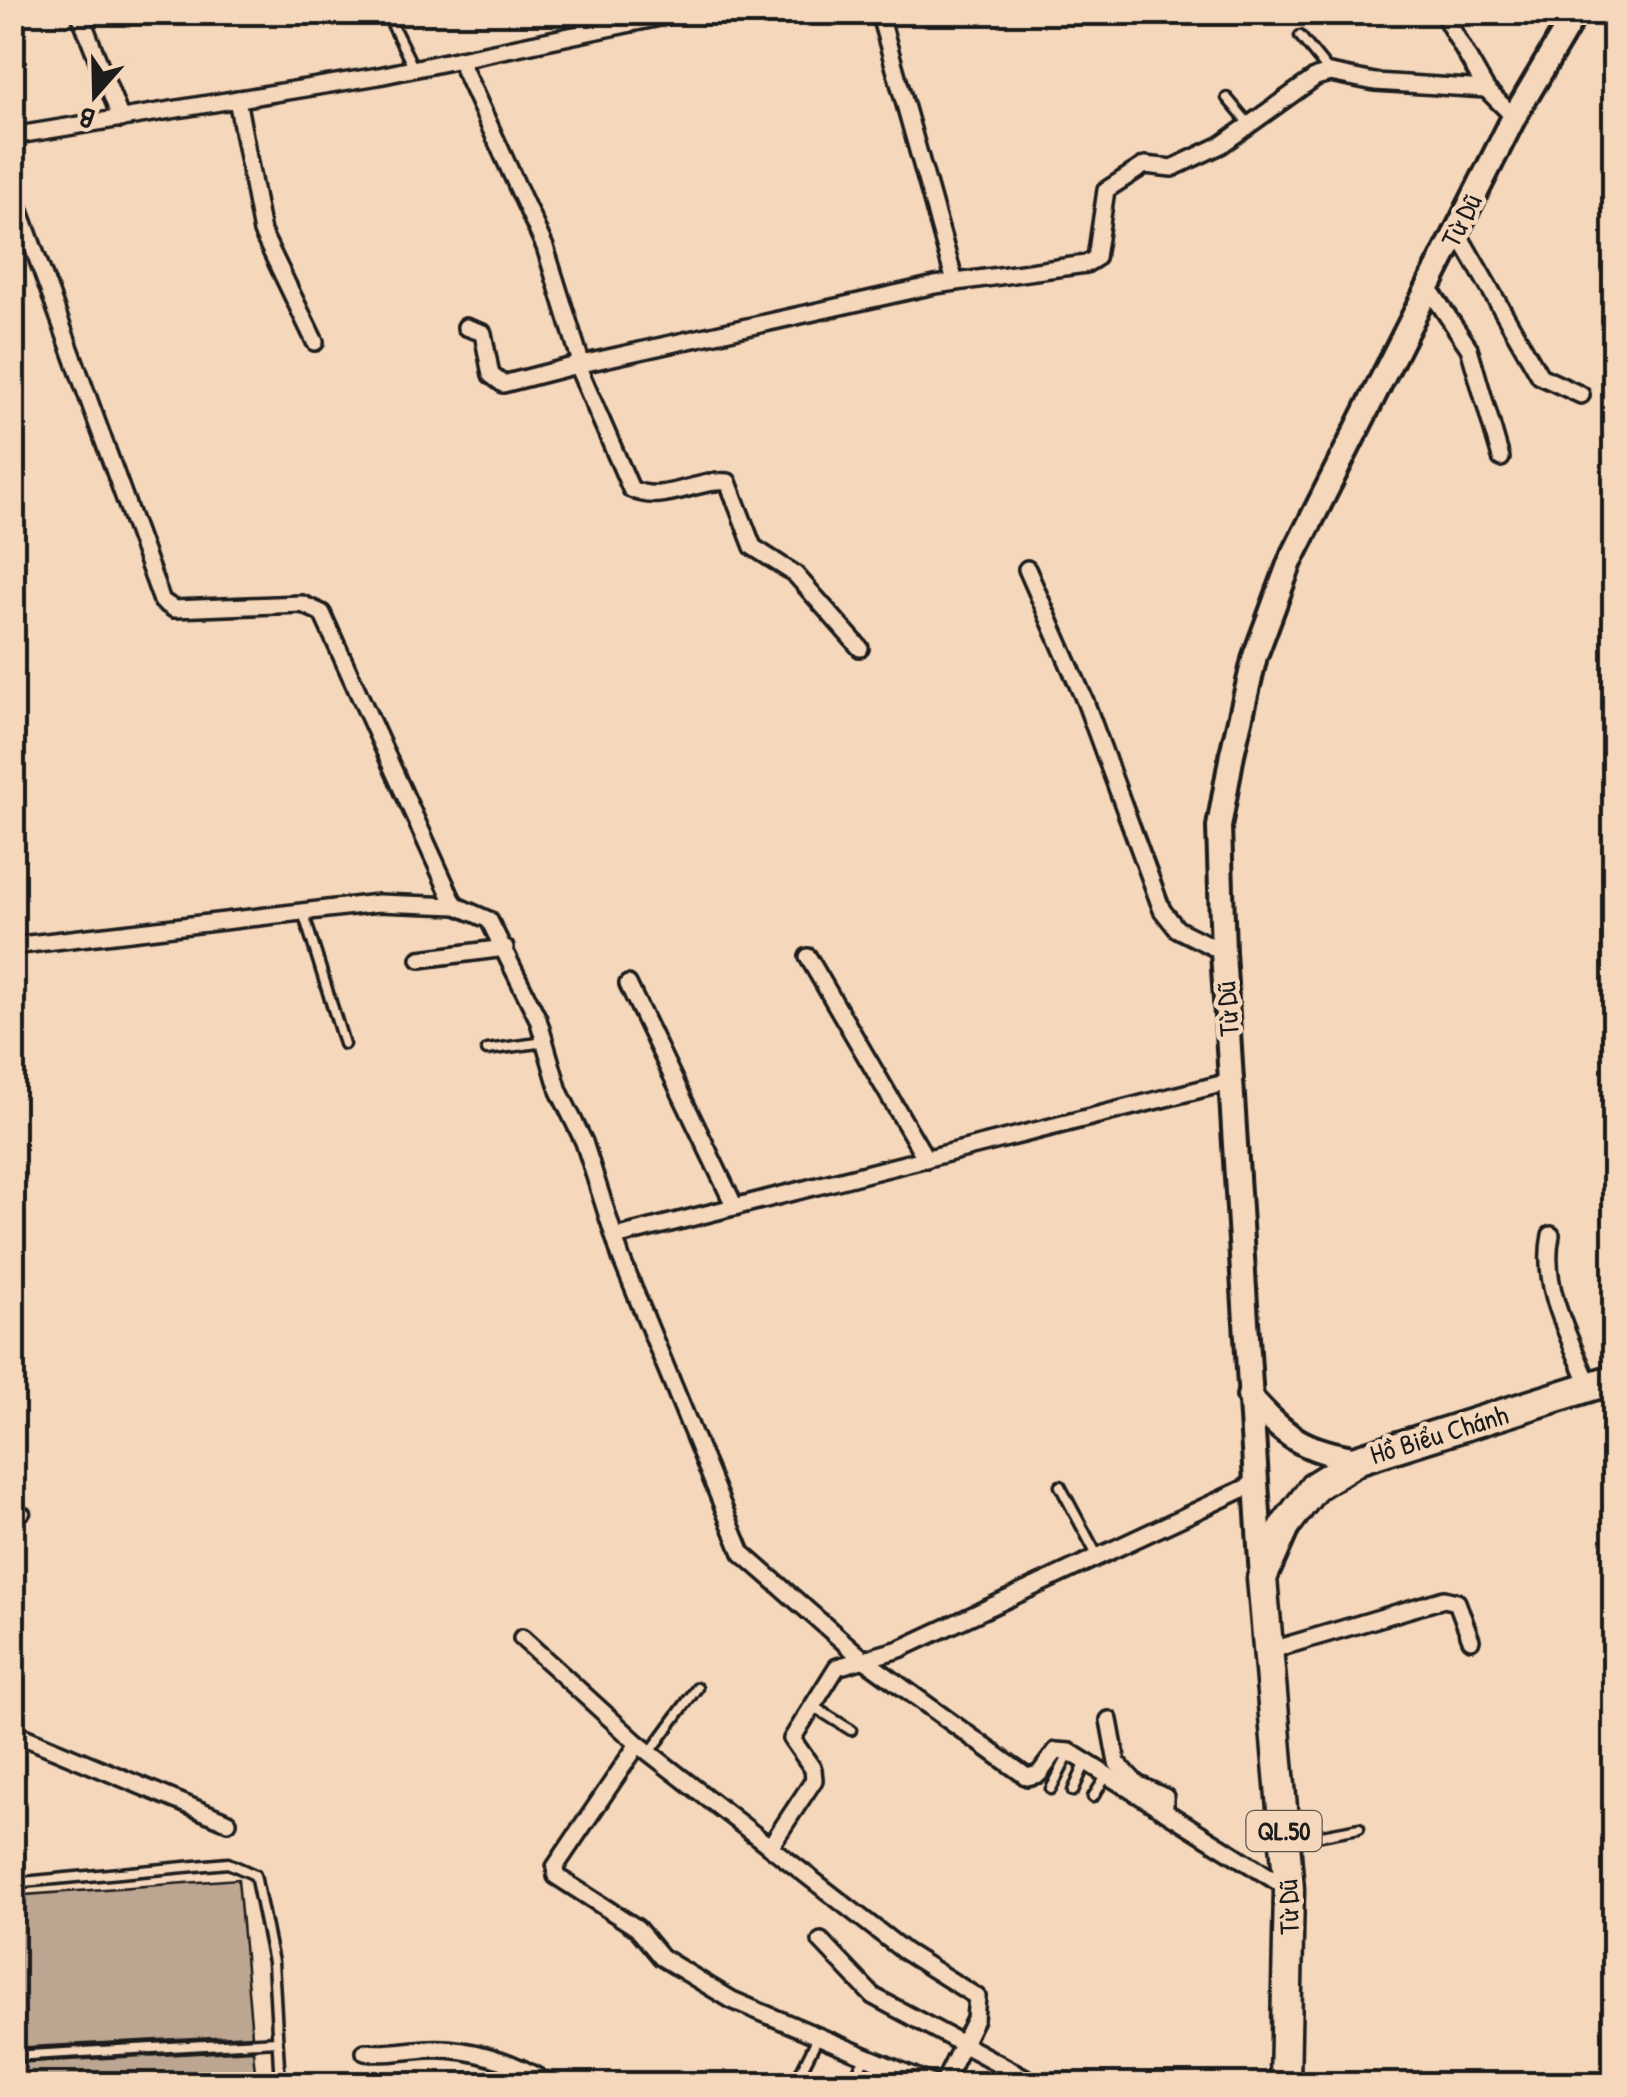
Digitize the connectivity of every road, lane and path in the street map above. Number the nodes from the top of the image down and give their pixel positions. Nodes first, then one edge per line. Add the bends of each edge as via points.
1 (79, 12) edge
2 (386, 12) edge
3 (684, 12) edge
4 (878, 12) edge
5 (1442, 12) edge
6 (1576, 12) edge
7 (1610, 12) edge
8 (1614, 21) edge
9 (1300, 36) dead end
10 (459, 59) junction
11 (414, 69) junction
12 (1330, 73) junction
13 (1486, 89) junction
14 (1228, 98) dead end
15 (237, 99) junction
16 (1514, 117) junction
17 (121, 118) junction
18 (1250, 124) junction
19 (12, 136) edge
20 (12, 189) edge
21 (1456, 230) junction
22 (955, 282) junction
23 (1428, 286) junction
24 (466, 327) dead end
25 (315, 342) dead end
26 (578, 364) junction
27 (1580, 395) dead end
28 (1501, 458) dead end
29 (1028, 570) dead end
30 (860, 648) dead end
31 (452, 898) junction
32 (303, 912) junction
33 (12, 946) edge
34 (505, 948) junction
35 (1223, 952) junction
36 (808, 957) dead end
37 (420, 959) dead end
38 (12, 967) edge
39 (628, 984) dead end
40 (16, 990) dead end
41 (545, 1042) junction
42 (344, 1044) dead end
43 (487, 1050) dead end
44 (1233, 1081) junction
45 (926, 1158) junction
46 (735, 1207) junction
47 (1552, 1235) dead end
48 (615, 1237) junction
49 (1602, 1383) edge
50 (1249, 1396) junction
51 (1359, 1459) junction
52 (1254, 1484) junction
53 (1060, 1486) dead end
54 (12, 1508) edge
55 (25, 1513) dead end
56 (1098, 1557) junction
57 (1262, 1578) junction
58 (522, 1638) dead end
59 (1471, 1640) dead end
60 (1268, 1651) junction
61 (862, 1658) junction
62 (697, 1688) dead end
63 (810, 1704) junction
64 (1109, 1720) dead end
65 (851, 1730) dead end
66 (12, 1732) edge
67 (645, 1748) junction
68 (1070, 1752) junction
69 (1086, 1762) junction
70 (1107, 1774) junction
71 (1051, 1789) dead end
72 (1073, 1791) dead end
73 (1092, 1797) dead end
74 (1165, 1811) junction
75 (228, 1822) dead end
76 (1359, 1828) dead end
77 (1285, 1842) junction
78 (771, 1845) junction
79 (12, 1884) edge
80 (1289, 1889) junction
81 (820, 1941) dead end
82 (818, 2037) junction
83 (278, 2041) junction
84 (963, 2048) junction
85 (364, 2052) dead end
86 (12, 2056) edge
87 (866, 2057) junction
88 (801, 2071) dead end
89 (280, 2084) edge
90 (548, 2084) edge
91 (850, 2084) edge
92 (932, 2084) edge
93 (943, 2084) edge
94 (1036, 2084) edge
95 (1285, 2084) edge

1 - 17 street
2 - 11 lane
3 - 10 street
4 - 22 street
5 - 13 street
6 - 16 main road, Từ Dũ
7 - 8 street
9 - 12 lane
10 - 11 street
10 - 26 street via 546,248
11 - 15 street
12 - 13 street
12 - 18 street
13 - 16 street
14 - 18 lane
15 - 17 street
15 - 25 street via 262,232
16 - 21 main road, Từ Dũ
17 - 19 street
18 - 22 street via 1172,168 1145,165 1106,190 1096,258
20 - 31 street via 162,601 174,609 302,604 322,613
21 - 23 main road, Từ Dũ
21 - 27 street via 1540,376
22 - 26 street
23 - 28 street via 1469,348
23 - 35 main road, Từ Dũ via 1312,515 1256,656 1219,828
24 - 26 street via 483,333 491,374 503,384
26 - 30 street via 631,489 665,494 728,482 753,546 795,574
29 - 35 street via 1162,910 1177,929
31 - 32 street
31 - 34 street via 489,920
32 - 33 street
32 - 42 lane
34 - 37 street
34 - 41 street
35 - 44 main road, Từ Dũ
36 - 45 street
38 - 40 lane
39 - 46 street
41 - 43 lane
41 - 48 street
44 - 45 street
44 - 50 main road, Từ Dũ
45 - 46 street
46 - 48 street
47 - 49 street via 1554,1292
48 - 61 street via 742,1552
49 - 51 highway, Hồ Biểu Chánh
50 - 51 main road via 1292,1439
50 - 52 main road, Từ Dũ
51 - 57 highway, Hồ Biểu Chánh via 1315,1486 1297,1506
52 - 56 street
52 - 57 main road, Từ Dũ
53 - 56 lane
54 - 55 lane
56 - 61 street via 900,1649
57 - 60 highway, Từ Dũ / QL.50
58 - 67 street
59 - 60 street via 1457,1602 1444,1599
60 - 77 highway, Từ Dũ / QL.50
61 - 63 street via 837,1667
61 - 68 street via 1027,1777 1039,1774 1056,1751
62 - 67 lane
63 - 65 lane
63 - 78 street via 792,1739 814,1780
64 - 74 street via 1117,1763 1137,1784 1165,1798
66 - 75 street
67 - 78 street
67 - 82 street via 555,1867 556,1876 636,1928 661,1957 732,2000
68 - 69 street
68 - 71 lane
69 - 70 street
69 - 72 lane
70 - 73 lane
70 - 74 street
74 - 80 street
76 - 77 lane
77 - 80 highway, Từ Dũ / QL.50
78 - 84 street via 904,1951 978,1997
79 - 83 lane via 228,1863 247,1868 255,1875 273,1962
80 - 95 highway, Từ Dũ / QL.50
81 - 84 street via 859,1986
82 - 87 street
82 - 88 lane
83 - 86 lane
83 - 89 lane
84 - 93 street
84 - 94 street
85 - 90 street via 473,2054
87 - 91 lane
87 - 92 street

